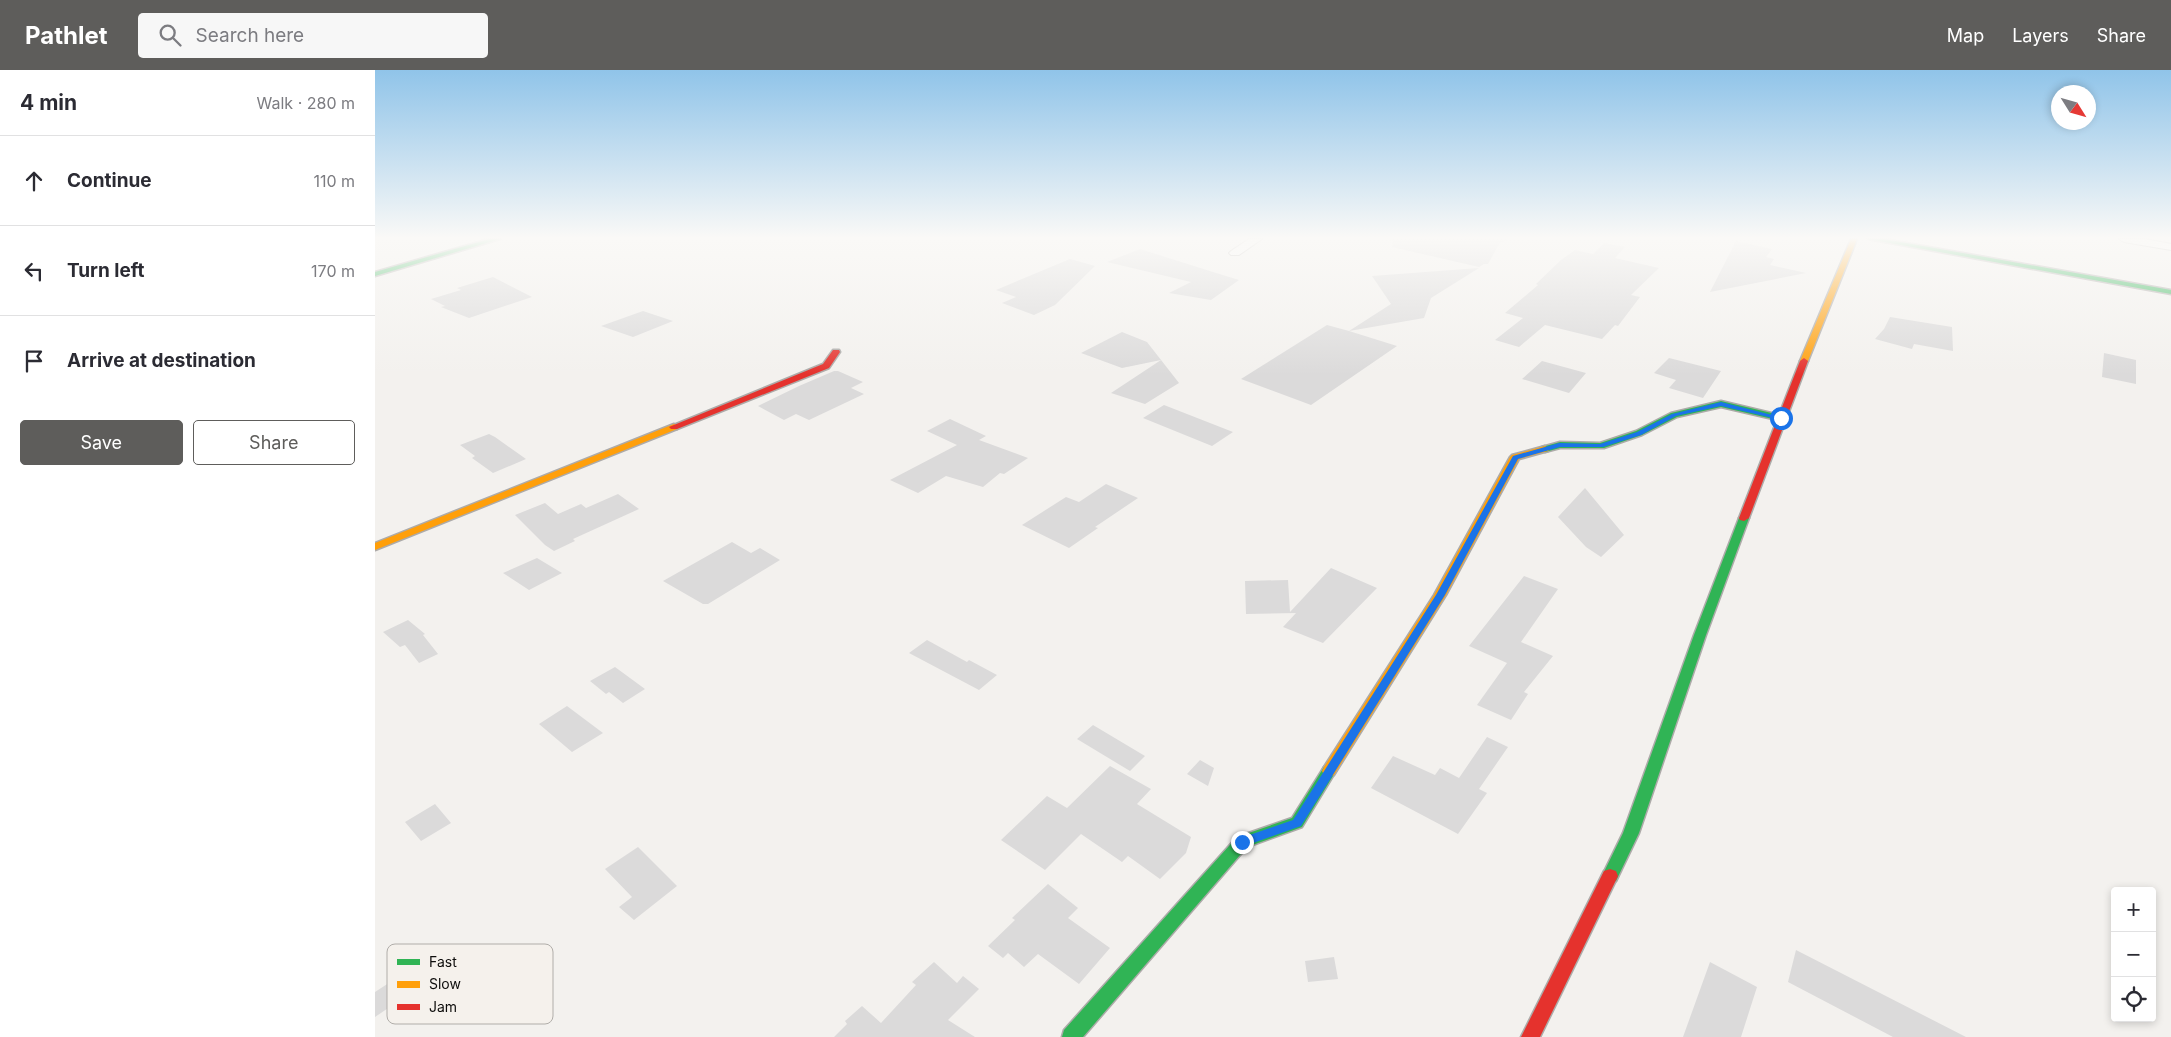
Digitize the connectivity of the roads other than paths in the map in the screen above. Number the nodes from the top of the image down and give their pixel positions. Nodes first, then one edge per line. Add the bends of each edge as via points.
1 (1836, 284) edge
2 (2126, 284) edge
3 (2171, 292) edge
4 (836, 352) dead end
5 (1781, 418) junction
6 (375, 547) edge
7 (1071, 1037) edge
8 (1530, 1037) edge

1 - 5 street
2 - 3 street
4 - 6 street via 825,366
5 - 7 street via 1721,404 1674,415 1639,434 1601,446 1559,445 1515,457 1440,595 1297,823 1242,842
5 - 8 street via 1631,833

